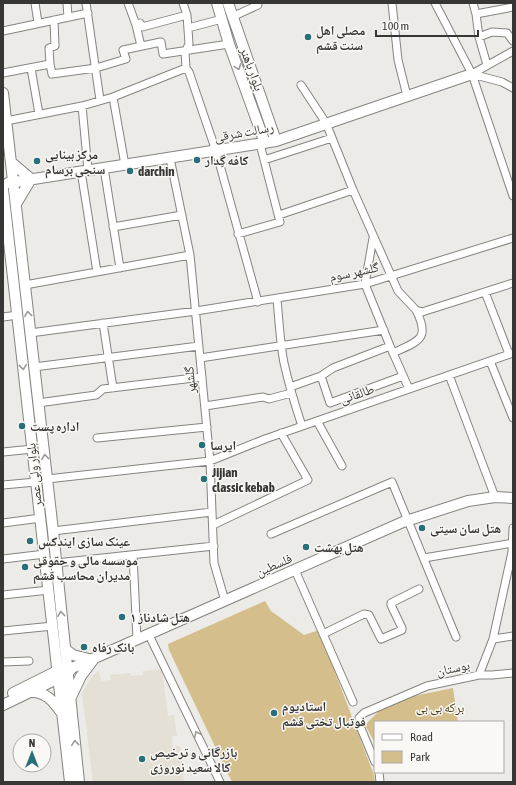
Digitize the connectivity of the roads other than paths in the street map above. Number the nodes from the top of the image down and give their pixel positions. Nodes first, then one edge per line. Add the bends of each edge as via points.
1 (35, 3) edge
2 (67, 3) edge
3 (86, 3) edge
4 (128, 3) edge
5 (183, 3) edge
6 (217, 3) edge
7 (228, 3) edge
8 (258, 3) edge
9 (392, 3) edge
10 (435, 3) edge
11 (473, 3) edge
12 (513, 7) edge
13 (88, 13) junction
14 (476, 14) junction
15 (186, 15) junction
16 (68, 17) junction
17 (232, 17) junction
18 (222, 19) junction
19 (54, 20) junction
20 (38, 23) junction
21 (136, 25) junction
22 (188, 28) junction
23 (3, 31) edge
24 (479, 37) junction
25 (513, 41) edge
26 (229, 44) junction
27 (141, 46) junction
28 (513, 51) edge
29 (185, 52) junction
30 (50, 64) junction
31 (487, 65) junction
32 (31, 68) junction
33 (96, 68) junction
34 (186, 68) junction
35 (3, 73) edge
36 (472, 74) junction
37 (301, 84) dead end
38 (513, 88) edge
39 (3, 93) edge
40 (407, 96) junction
41 (114, 97) junction
42 (100, 100) junction
43 (82, 106) junction
44 (39, 114) junction
45 (6, 121) junction
46 (326, 123) junction
47 (332, 138) junction
48 (267, 142) junction
49 (216, 151) junction
50 (170, 158) junction
51 (264, 160) junction
52 (11, 162) junction
53 (125, 165) junction
54 (104, 168) junction
55 (85, 171) junction
56 (31, 179) junction
57 (8, 183) edge
58 (3, 189) edge
59 (353, 190) junction
60 (513, 196) edge
61 (4, 203) edge
62 (16, 204) junction
63 (182, 215) junction
64 (279, 215) junction
65 (5, 217) edge
66 (113, 227) junction
67 (238, 234) junction
68 (373, 238) junction
69 (513, 238) edge
70 (190, 255) junction
71 (7, 260) edge
72 (120, 268) junction
73 (97, 272) junction
74 (390, 276) junction
75 (513, 283) edge
76 (365, 284) junction
77 (25, 285) junction
78 (485, 292) junction
79 (276, 299) junction
80 (258, 302) junction
81 (416, 310) junction
82 (196, 311) junction
83 (18, 315) junction
84 (3, 318) edge
85 (103, 323) junction
86 (384, 330) junction
87 (30, 333) junction
88 (281, 345) junction
89 (199, 346) junction
90 (392, 350) junction
91 (511, 353) edge
92 (108, 357) junction
93 (200, 358) junction
94 (490, 361) junction
95 (34, 367) junction
96 (449, 375) junction
97 (321, 376) junction
98 (403, 376) junction
99 (202, 377) junction
100 (113, 388) junction
101 (409, 389) junction
102 (291, 390) junction
103 (38, 402) junction
104 (205, 406) junction
105 (513, 418) edge
106 (317, 421) junction
107 (302, 426) junction
108 (207, 427) junction
109 (281, 433) junction
110 (97, 438) dead end
111 (33, 449) junction
112 (3, 452) edge
113 (210, 461) junction
114 (342, 466) dead end
115 (47, 479) junction
116 (36, 482) junction
117 (3, 485) edge
118 (495, 497) junction
119 (513, 498) edge
120 (212, 512) junction
121 (41, 518) junction
122 (409, 521) junction
123 (3, 523) edge
124 (213, 525) junction
125 (513, 528) edge
126 (53, 531) junction
127 (271, 534) dead end
128 (513, 543) edge
129 (214, 546) junction
130 (45, 554) junction
131 (133, 555) junction
132 (424, 558) junction
133 (3, 559) edge
134 (56, 563) junction
135 (295, 570) junction
136 (510, 572) edge
137 (419, 589) dead end
138 (49, 590) junction
139 (3, 595) edge
140 (225, 601) junction
141 (53, 626) junction
142 (3, 631) edge
143 (323, 634) junction
144 (149, 635) junction
145 (513, 636) edge
146 (456, 637) dead end
147 (137, 639) junction
148 (493, 639) junction
149 (65, 649) junction
150 (29, 660) dead end
151 (93, 660) junction
152 (3, 662) edge
153 (65, 672) junction
154 (513, 673) edge
155 (479, 674) junction
156 (32, 692) junction
157 (3, 698) edge
158 (70, 700) junction
159 (353, 702) dead end
160 (3, 705) edge
161 (62, 714) junction
162 (374, 760) edge
163 (70, 782) edge
164 (80, 782) edge
165 (220, 782) edge

1 - 20 street
2 - 16 street
3 - 13 street
4 - 21 street
5 - 15 street
6 - 18 main road, بلوار باهنر
7 - 17 main road, بلوار باهنر
8 - 17 street
9 - 40 street via 398,60
10 - 36 street
11 - 14 street
12 - 14 street
13 - 16 street
13 - 33 street
14 - 24 street
15 - 21 street via 142,27 140,23
15 - 22 street
16 - 19 street
17 - 48 main road, بلوار باهنر
18 - 22 street
18 - 26 main road, بلوار باهنر
19 - 20 street
19 - 30 street via 55,46 49,48
20 - 23 street
21 - 27 street
22 - 29 street via 189,44
24 - 25 street via 492,32 507,33
24 - 31 street
26 - 29 street
26 -> 48 main road, بلوار باهنر
27 - 29 street via 161,42 163,54
27 - 33 street via 123,50 126,60
28 - 31 street
29 - 34 street
30 - 32 street
30 - 33 street via 52,74
31 - 36 street
32 - 35 street
32 - 44 street
33 - 42 street
34 - 41 street
34 - 49 street
36 - 38 street via 502,82
36 - 40 main road, رسالت شرقی
36 - 60 street
37 - 46 street
39 - 45 main road, بلوار ولی عصر
40 - 46 main road, رسالت شرقی
41 - 42 street
41 - 53 street
42 - 43 street
43 - 44 street
43 - 55 street
44 - 45 street
45 - 52 main road, بلوار ولی عصر
46 - 47 street
46 - 48 main road, رسالت شرقی
47 - 51 street
47 - 59 street
48 - 49 main road, رسالت شرقی
48 - 51 street
49 - 50 main road, رسالت شرقی
49 - 67 street
50 - 53 main road, رسالت شرقی
50 - 63 street, گلشهر
51 - 64 street
52 - 56 main road
52 - 57 main road, بلوار ولی عصر
53 - 54 main road, رسالت شرقی
54 - 55 main road, رسالت شرقی
54 - 66 street
55 - 56 main road, رسالت شرقی
55 - 73 street
56 - 57 main road, رسالت شرقی
56 - 62 main road
57 - 62 main road, بلوار ولی عصر
58 - 61 main road, بلوار ولی عصر
59 - 64 street
59 - 68 street
61 - 65 main road, بلوار ولی عصر
62 - 77 main road, بلوار ولی عصر
63 - 66 street
63 - 70 street, گلشهر
64 - 67 street via 280,222
65 - 71 main road, بلوار ولی عصر
66 - 72 street
67 - 80 street
68 - 74 street
68 - 76 street
69 - 74 street, گلشهر سوم
70 - 72 street
70 - 82 street, گلشهر
71 - 83 main road, بلوار ولی عصر
72 - 73 street
73 - 77 street
74 - 76 street, گلشهر سوم
74 - 81 street via 398,291
75 - 78 street
76 - 79 street, گلشهر سوم
76 - 86 street
87 -> 77 main road, بلوار ولی عصر
78 - 81 street via 422,312
78 - 91 street
79 - 80 street, گلشهر سوم
79 - 88 street
80 - 82 street, گلشهر سوم
81 - 90 street via 423,328 420,340
82 - 85 street, گلشهر سوم
82 - 89 street, گلشهر
83 - 84 street
83 -> 111 main road, بلوار ولی عصر
85 - 87 street, گلشهر سوم
85 - 92 street
86 - 88 street
86 - 90 street
87 - 95 main road, بلوار ولی عصر
88 - 93 street
88 - 102 street
89 - 92 street
89 - 93 street, گلشهر
90 - 97 street via 333,368
90 - 98 street
91 - 94 street, طالقانی
92 - 95 street
92 - 100 street
93 - 99 street, گلشهر
94 - 96 street, طالقانی
94 - 105 street
95 - 103 main road, بلوار ولی عصر
96 - 101 street, طالقانی
96 - 118 street
97 - 98 street via 330,403
97 - 102 street
98 - 101 street
99 - 100 street
99 - 104 street, گلشهر
100 - 103 street via 103,389 96,395
101 - 106 street, طالقانی
102 - 104 street via 269,399 263,397
102 - 107 street
115 -> 103 main road, بلوار ولی عصر
104 - 108 street, گلشهر
106 - 107 street, طالقانی
106 - 114 street
107 - 109 street, طالقانی
108 - 110 street
108 - 113 street, گلشهر
109 - 113 street, طالقانی
109 - 124 street via 308,480
111 - 112 street
111 - 116 main road, بلوار ولی عصر
113 - 115 street, طالقانی
113 - 120 street, گلشهر
115 - 126 main road, بلوار ولی عصر
116 - 117 street
116 - 121 main road, بلوار ولی عصر
118 - 119 main road, فلسطین
118 - 122 main road, فلسطین via 468,501
120 - 124 street, گلشهر
120 - 126 street
121 - 123 street
121 - 130 main road, بلوار ولی عصر
122 - 127 street via 392,482
122 - 132 street
122 - 135 main road, فلسطین
124 - 129 street, گلشهر
125 - 128 street, بوستان
126 - 134 main road, بلوار ولی عصر
128 - 132 street
128 - 136 street, بوستان
129 - 131 street
129 - 140 street, گلشهر via 214,563
130 - 133 street
130 - 138 main road, بلوار ولی عصر
131 - 134 street
131 - 147 street
132 - 146 street
149 -> 134 main road, بلوار ولی عصر
135 - 140 main road, فلسطین
135 - 143 street
136 - 148 street, بوستان
137 - 143 street via 391,603 402,630 381,639 369,615 364,614
138 - 139 street
138 - 141 main road, بلوار ولی عصر
140 - 144 main road, فلسطین
141 - 142 street
141 - 153 main road, بلوار ولی عصر
143 - 159 street
144 - 147 main road, فلسطین
165 -> 144 street
145 - 148 street
147 - 151 main road, فلسطین
148 - 155 street, بوستان
149 - 151 main road via 73,655
149 - 153 main road, بلوار ولی عصر
150 - 152 street
151 - 153 main road, فلسطین
151 - 158 main road via 75,686
153 - 156 main road, فلسطین
153 - 157 main road, فلسطین
153 - 158 main road, بلوار ولی عصر
153 - 161 main road, بلوار ولی عصر
154 - 155 street via 492,676
155 - 162 street, بوستان via 427,686 364,713 359,718 360,726
156 - 160 main road, فلسطین
156 - 161 main road via 48,696
164 -> 158 main road, بلوار ولی عصر
161 - 163 main road, بلوار ولی عصر

